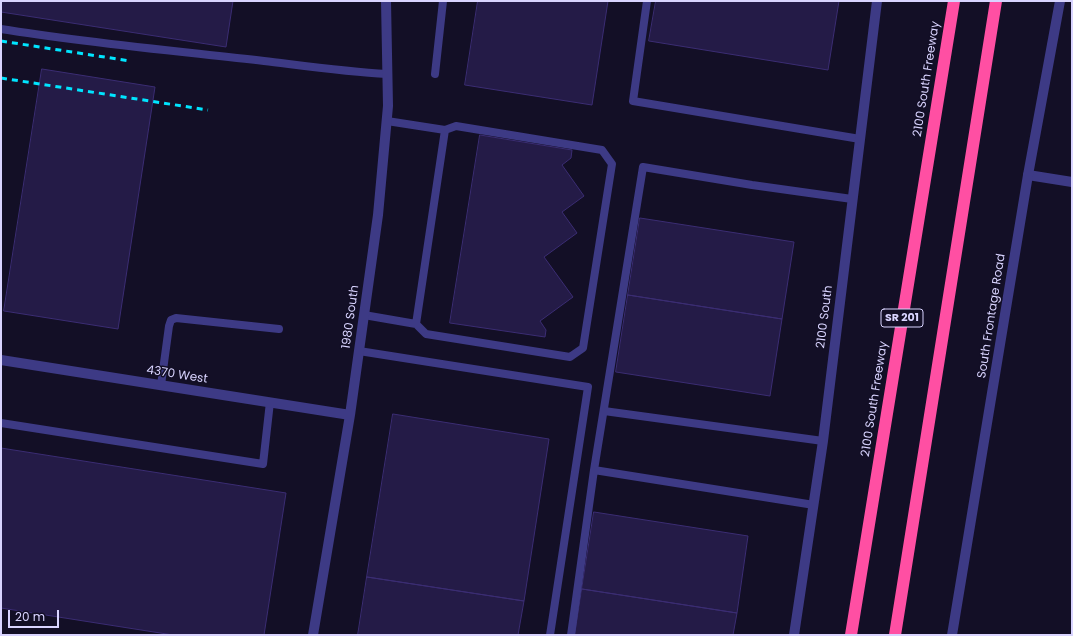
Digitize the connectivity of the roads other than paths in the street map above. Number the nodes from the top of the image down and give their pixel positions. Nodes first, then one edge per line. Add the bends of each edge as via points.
1 (386, 1) edge
2 (443, 1) edge
3 (647, 1) edge
4 (877, 1) edge
5 (953, 1) edge
6 (996, 1) edge
7 (1060, 1) edge
8 (1, 29) edge
9 (387, 74) junction
10 (435, 74) dead end
11 (387, 121) junction
12 (445, 130) junction
13 (860, 139) junction
14 (1028, 175) junction
15 (1072, 182) edge
16 (852, 199) junction
17 (364, 315) junction
18 (416, 324) junction
19 (278, 329) dead end
20 (359, 351) junction
21 (1, 360) edge
22 (161, 385) junction
23 (270, 402) junction
24 (604, 411) junction
25 (350, 415) junction
26 (1, 423) edge
27 (823, 441) junction
28 (594, 470) junction
29 (814, 506) junction
30 (313, 635) edge
31 (550, 635) edge
32 (571, 635) edge
33 (794, 635) edge
34 (851, 635) edge
35 (895, 635) edge
36 (952, 635) edge

1 - 9 street, 1980 South
2 - 10 lane
3 - 13 lane via 633,101
4 - 13 street, 2100 South
5 - 34 highway, 2100 South Freeway / SR 201
6 - 35 highway
7 - 14 street, South Frontage Road
8 - 9 lane via 72,40 347,72
9 - 11 street, 1980 South
11 - 12 lane
11 - 17 street, 1980 South via 378,216
12 - 18 lane
12 - 18 lane via 456,126 602,150 612,164 583,348 570,357 426,334
13 - 16 street, 2100 South
14 - 15 street
14 - 36 street, South Frontage Road
16 - 24 lane via 642,167
16 - 27 street, 2100 South
17 - 18 lane
17 - 20 street, 1980 South
19 - 22 lane via 176,318 171,320
20 - 25 street, 1980 South
20 - 31 lane via 588,387
21 - 22 street, 4370 West
22 - 23 street, 4370 West
23 - 25 street, 4370 West
23 - 26 lane via 263,464
24 - 27 lane
24 - 28 lane
25 - 30 street, 1980 South
27 - 29 street, 2100 South
28 - 29 lane
28 - 32 lane
29 - 33 street, 2100 South

